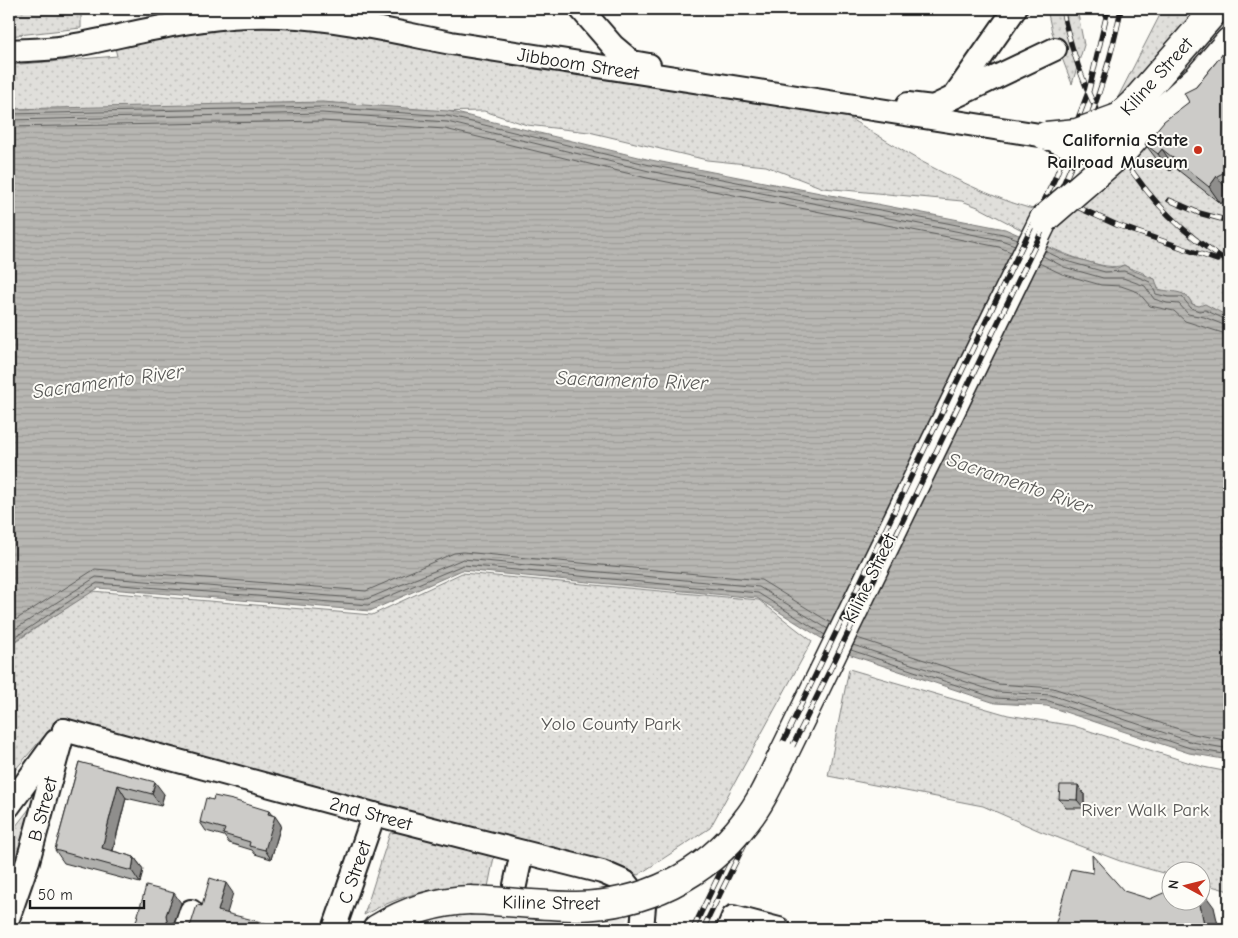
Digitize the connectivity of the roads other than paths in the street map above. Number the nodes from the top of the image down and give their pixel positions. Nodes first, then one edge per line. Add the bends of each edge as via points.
1 (581, 9) edge
2 (1015, 9) edge
3 (1216, 9) edge
4 (175, 17) edge
5 (1229, 42) edge
6 (1055, 49) dead end
7 (9, 52) edge
8 (954, 96) junction
9 (1118, 118) junction
10 (1141, 131) junction
11 (1046, 136) junction
12 (1080, 150) junction
13 (1044, 219) junction
14 (64, 730) junction
15 (9, 806) edge
16 (374, 814) junction
17 (522, 852) junction
18 (515, 885) dead end
19 (9, 916) edge
20 (730, 923) edge
21 (335, 927) edge
22 (377, 929) edge
23 (642, 929) edge
24 (779, 929) edge

1 - 8 street via 613,46 632,62 933,107
2 - 8 street
3 - 9 main road, Kiline Street
4 - 7 street, Jibboom Street via 63,47
4 - 11 street, Jibboom Street via 289,15
5 - 10 main road via 1198,77
6 - 8 street
9 - 11 main road, bridge via 1077,133
9 - 12 main road, Kiline Street, bridge
10 - 12 street, Jibboom Street, bridge via 1113,144
10 - 13 main road, bridge via 1125,149
11 - 12 street, Jibboom Street, bridge via 1063,147
12 - 13 main road, Kiline Street, bridge via 1070,180
13 - 22 main road, Kiline Street, bridge via 767,788 736,834 698,869 655,892 631,899 576,906 456,900 420,908
14 - 15 street
14 - 16 street, 2nd Street
14 - 19 street, B Street via 28,861
16 - 17 street, 2nd Street
16 - 21 street, C Street
17 - 18 street
17 - 23 street, 2nd Street via 602,872 625,882 644,906
20 - 24 street

